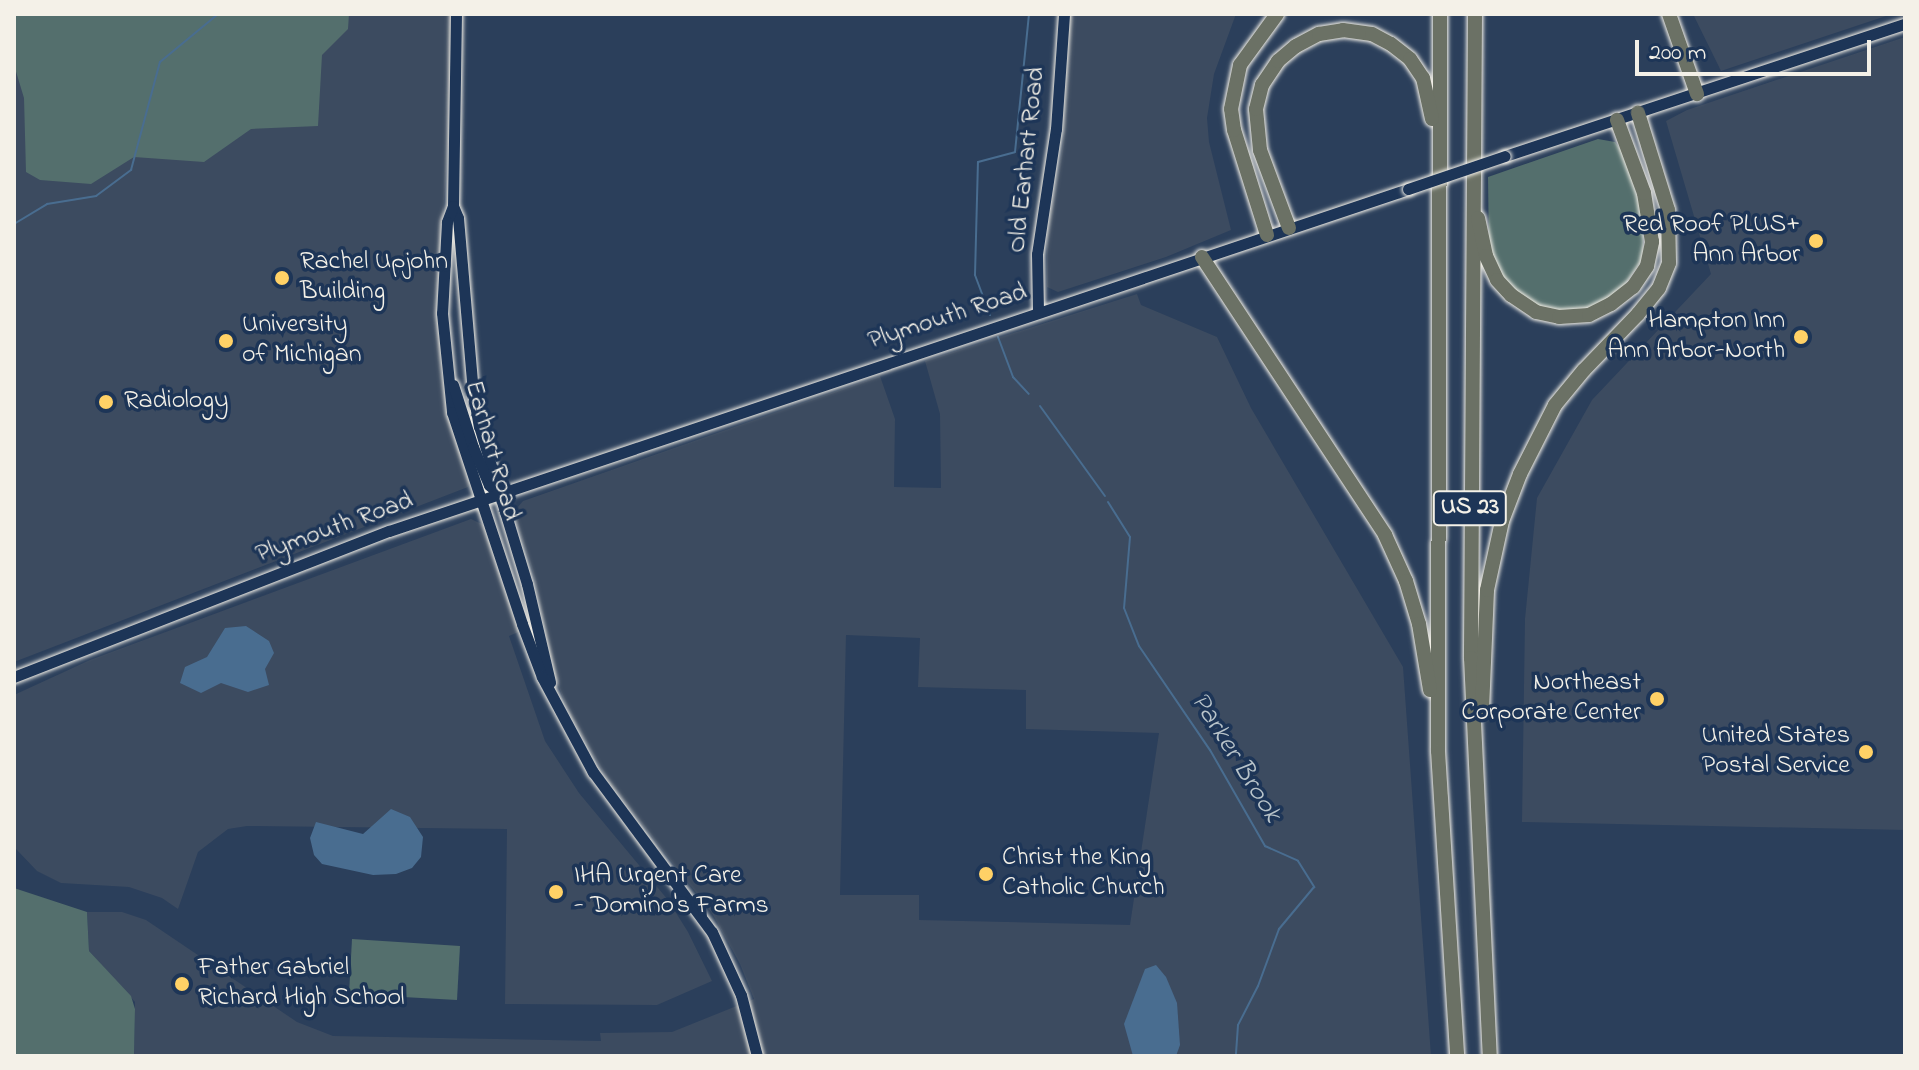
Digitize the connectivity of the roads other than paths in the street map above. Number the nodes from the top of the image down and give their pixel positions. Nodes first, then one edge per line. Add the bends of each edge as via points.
1 (456, 14) edge
2 (1064, 14) edge
3 (1277, 14) edge
4 (1440, 14) edge
5 (1475, 14) edge
6 (1669, 14) edge
7 (1905, 24) edge
8 (1697, 94) junction
9 (1638, 113) junction
10 (1617, 120) junction
11 (1473, 198) junction
12 (453, 206) junction
13 (1438, 222) junction
14 (1289, 228) junction
15 (1267, 235) junction
16 (1202, 257) junction
17 (1038, 311) junction
18 (445, 362) junction
19 (499, 493) junction
20 (480, 500) junction
21 (14, 677) edge
22 (554, 698) junction
23 (1438, 751) junction
24 (1478, 818) junction
25 (757, 1056) edge
26 (1457, 1056) edge
27 (1490, 1056) edge

1 - 12 street, Earhart Road
2 - 17 street, Old Earhart Road via 1055,139 1037,254
3 - 15 highway via 1240,65 1231,109
4 - 13 highway, US 23
5 - 11 highway, US 23
6 - 8 highway
7 - 8 street, Plymouth Road
8 - 9 street, Plymouth Road
9 - 10 street, Plymouth Road
9 - 24 highway via 1668,210 1669,263 1659,288 1555,405 1502,521 1487,590
10 - 11 highway via 1644,193 1652,242 1647,266 1633,287 1611,304 1589,315 1559,317 1536,312 1511,295 1486,256
10 - 14 street, Plymouth Road, bridge
11 - 24 highway, US 23 via 1471,658
12 - 18 street, Earhart Road via 447,222 442,313
12 - 19 street, Earhart Road via 473,393
13 - 14 highway via 1431,107 1423,78 1391,44 1372,34 1343,30 1296,46 1262,85 1256,131
13 - 23 highway, US 23
14 - 15 street, Plymouth Road
15 - 16 street, Plymouth Road
16 - 17 street, Plymouth Road
16 - 23 highway via 1385,535 1419,624
17 - 19 street, Plymouth Road
18 - 19 street via 473,447 489,485
18 - 20 street, Earhart Road via 452,412
19 - 20 street, Plymouth Road
19 - 22 street, Earhart Road
20 - 21 street, Plymouth Road
20 - 22 street, Earhart Road via 536,662
22 - 25 street, Earhart Road via 593,772 712,932 741,995
23 - 26 highway, US 23
24 - 27 highway, US 23

